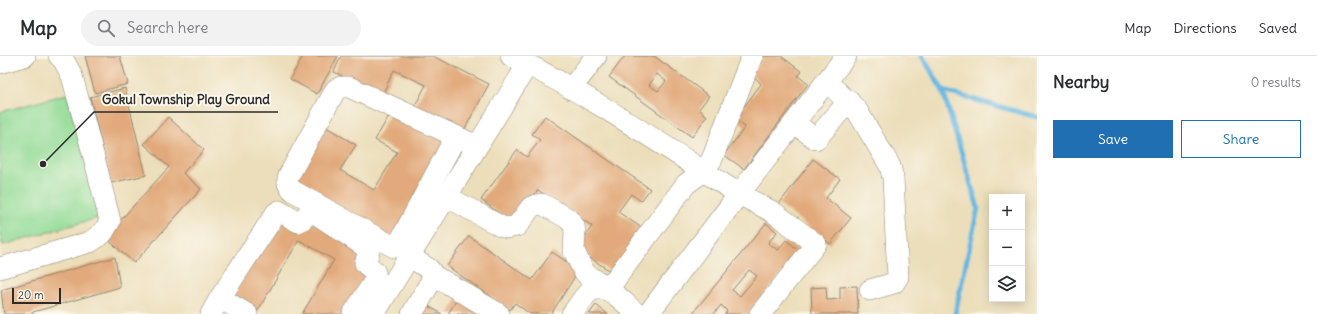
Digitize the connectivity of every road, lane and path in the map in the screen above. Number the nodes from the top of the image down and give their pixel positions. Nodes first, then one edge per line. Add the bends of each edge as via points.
1 (25, 56) edge
2 (59, 56) edge
3 (596, 56) edge
4 (752, 56) edge
5 (519, 60) edge
6 (0, 63) edge
7 (833, 65) edge
8 (571, 89) junction
9 (849, 101) junction
10 (794, 123) junction
11 (456, 136) junction
12 (478, 146) junction
13 (704, 171) junction
14 (739, 194) junction
15 (446, 196) junction
16 (409, 256) junction
17 (0, 268) edge
18 (434, 276) junction
19 (870, 290) dead end
20 (215, 306) edge
21 (247, 314) edge
22 (353, 314) edge
23 (374, 314) edge
24 (412, 314) edge
25 (499, 314) edge
26 (572, 314) edge
27 (637, 314) edge
28 (648, 314) edge
29 (760, 314) edge

1 - 6 street
2 - 17 street via 72,76 110,221 103,233 90,242
3 - 8 street
4 - 13 street via 712,159
5 - 8 street
5 - 12 street
7 - 9 street
7 - 10 street
8 - 13 street
9 - 10 street via 816,139
9 - 19 street via 890,166 893,178 898,277 894,283
10 - 14 street
11 - 11 street via 399,243 394,247 295,192 289,188 287,182 288,175 336,89 341,87 349,88
11 - 12 street
12 - 15 street
13 - 14 street
13 - 15 street via 686,184 614,281 606,284 588,276 583,270 574,251 575,232 569,219 542,204 531,207 517,226 507,228
14 - 28 street
14 - 29 street via 773,212 816,244
15 - 16 street
16 - 18 street via 429,268
16 - 23 street
18 - 24 street
18 - 25 street
20 - 21 street
20 - 22 street via 276,213 279,211 298,222 310,212 367,248 369,252 365,263 374,271 375,280
26 - 27 street via 588,293 604,288

